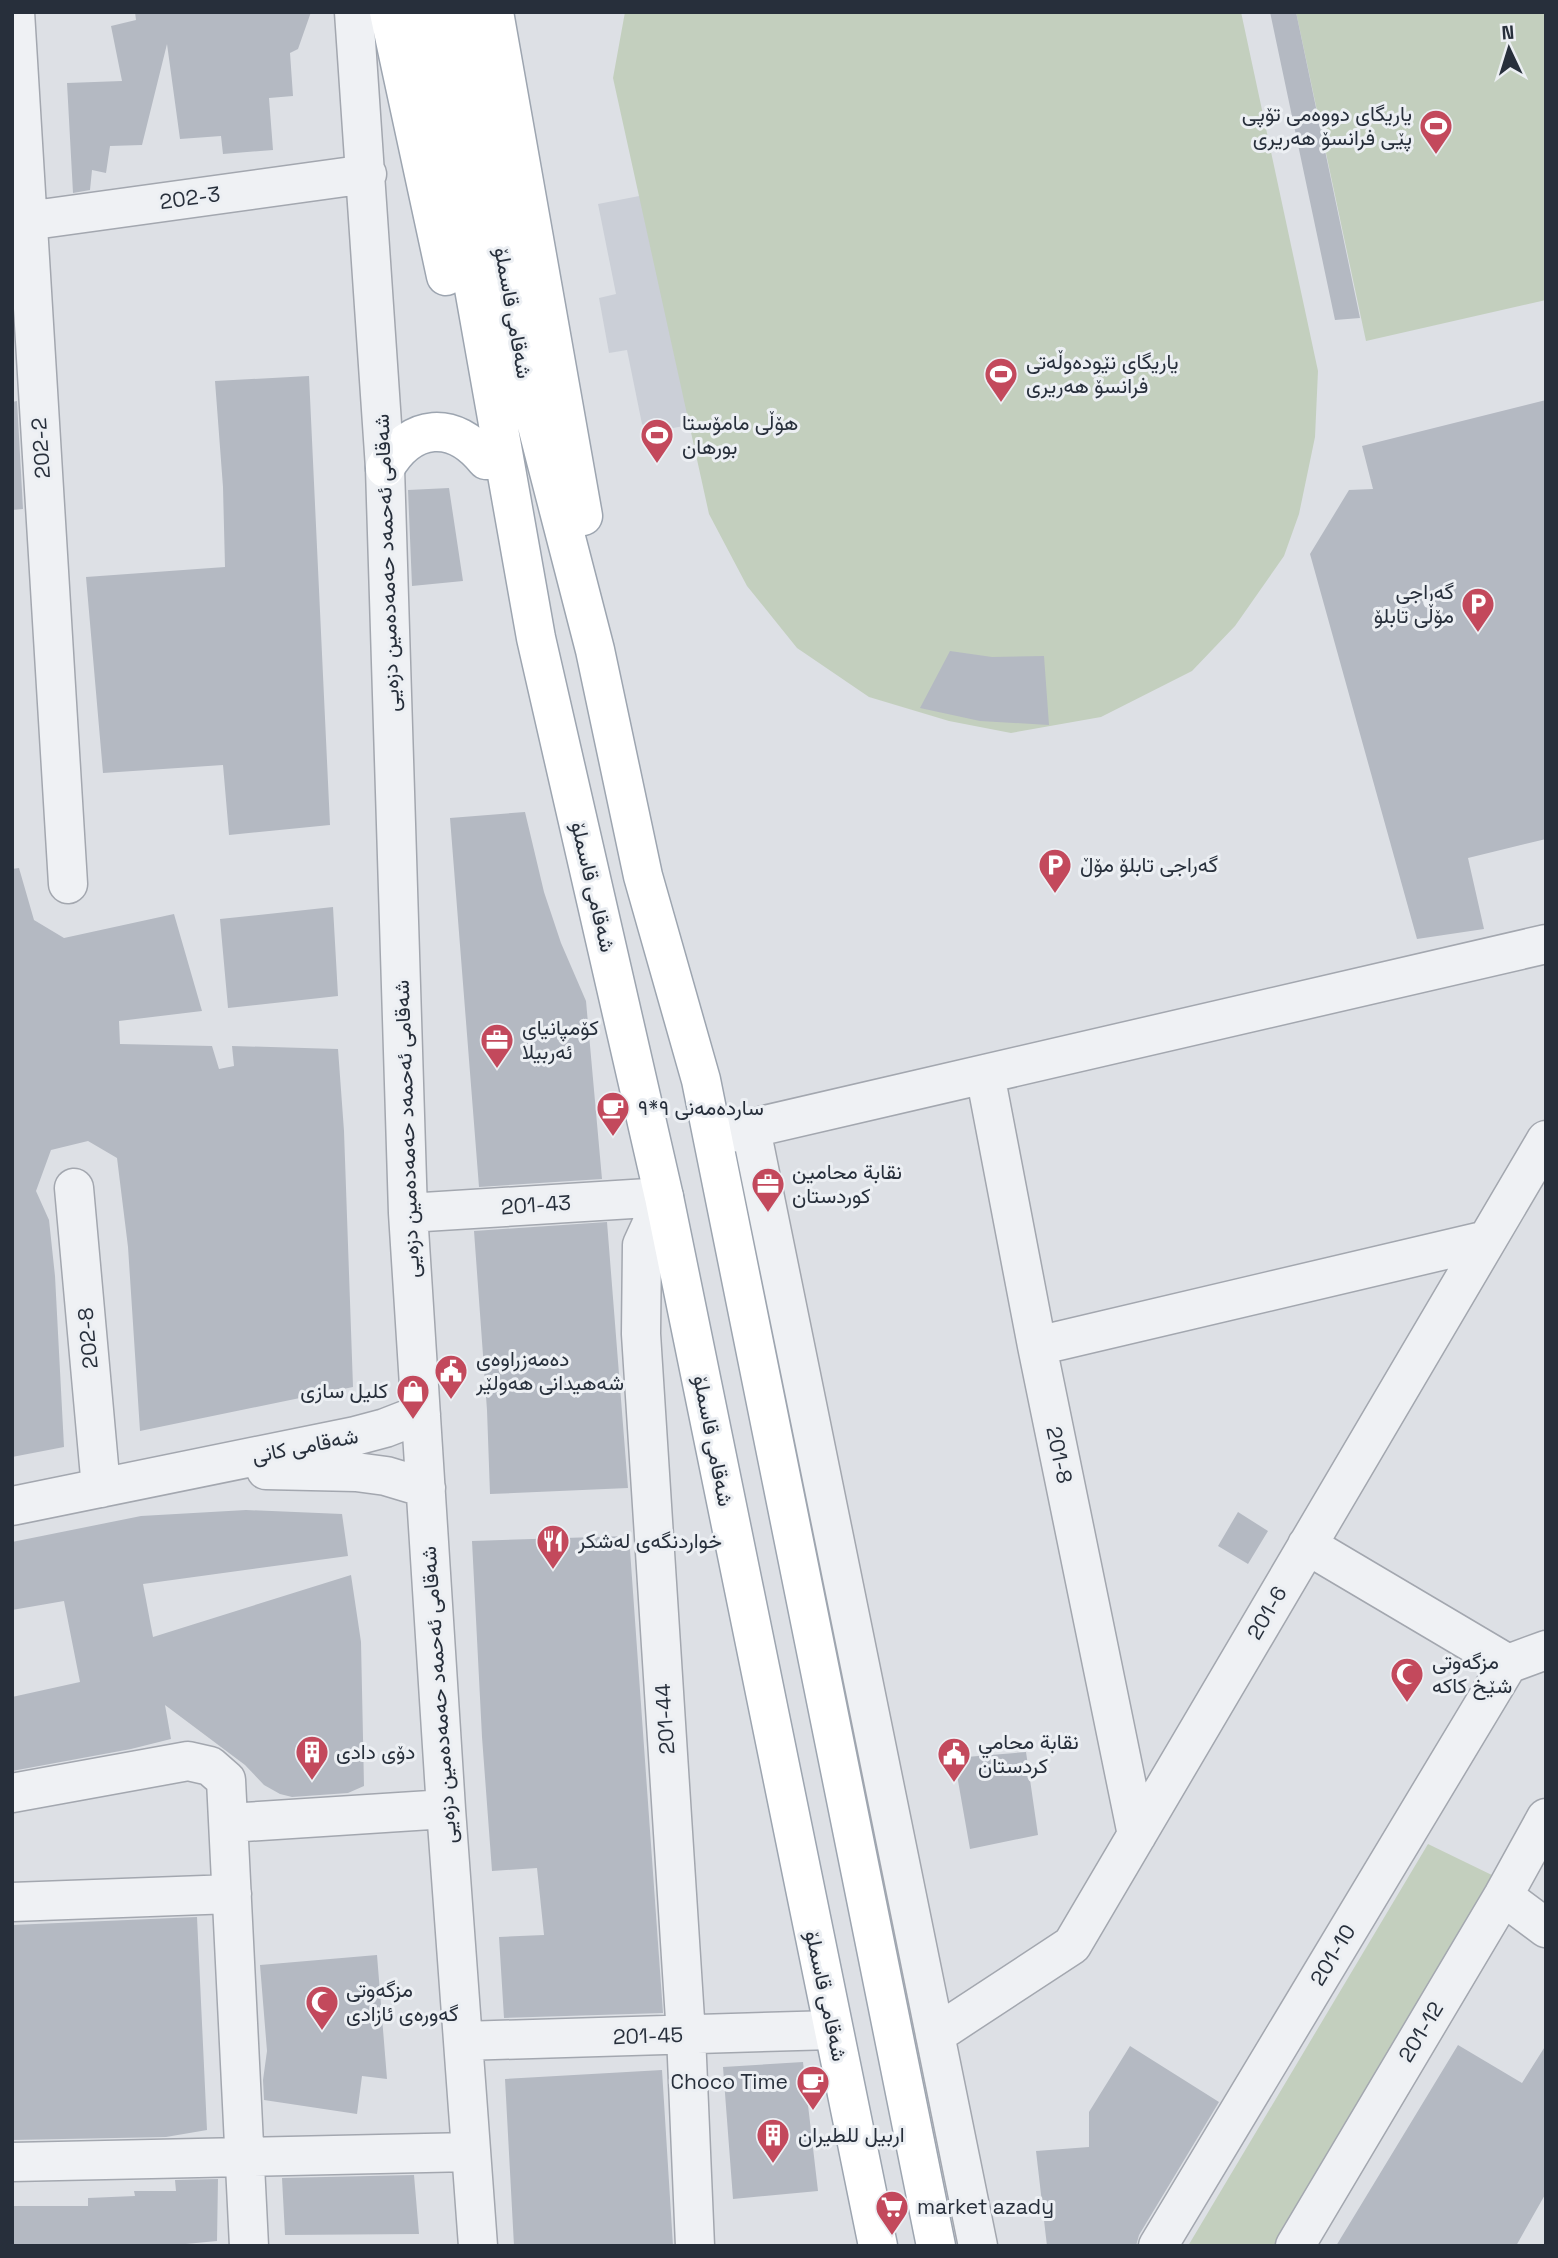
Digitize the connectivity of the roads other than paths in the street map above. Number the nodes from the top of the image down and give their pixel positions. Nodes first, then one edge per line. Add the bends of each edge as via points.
1 (15, 12) edge
2 (354, 12) edge
3 (389, 12) edge
4 (425, 12) edge
5 (460, 12) edge
6 (494, 12) edge
7 (367, 174) junction
8 (19, 222) edge
9 (486, 460) junction
10 (385, 468) junction
11 (537, 638) junction
12 (595, 650) junction
13 (68, 884) dead end
14 (1546, 944) edge
15 (985, 1074) junction
16 (751, 1129) junction
17 (713, 1138) junction
18 (1546, 1140) edge
19 (74, 1188) dead end
20 (664, 1197) junction
21 (408, 1213) junction
22 (1487, 1240) junction
23 (1037, 1346) junction
24 (421, 1414) junction
25 (187, 1469) junction
26 (101, 1488) junction
27 (426, 1488) junction
28 (12, 1506) edge
29 (1307, 1545) junction
30 (1546, 1650) edge
31 (1508, 1664) junction
32 (819, 1667) junction
33 (761, 1679) junction
34 (12, 1793) edge
35 (446, 1809) junction
36 (1546, 1818) edge
37 (229, 1823) junction
38 (1137, 1836) junction
39 (232, 1894) junction
40 (1503, 1896) junction
41 (12, 1902) edge
42 (1546, 1928) edge
43 (834, 2030) junction
44 (685, 2035) junction
45 (935, 2035) junction
46 (463, 2041) junction
47 (471, 2152) junction
48 (244, 2155) junction
49 (12, 2162) edge
50 (249, 2246) edge
51 (478, 2246) edge
52 (695, 2246) edge
53 (878, 2246) edge
54 (936, 2246) edge
55 (978, 2246) edge
56 (1158, 2246) edge
57 (1295, 2246) edge

1 - 8 street, 202-2
2 - 7 street, شەقامی ئەحمەد حەمەدەمین دزەیی
3 - 9 main road, شەقامی قاسملۆ
4 - 11 main road, شەقامی قاسملۆ
5 - 12 main road, شەقامی قاسملۆ via 525,379
6 - 12 main road, شەقامی قاسملۆ via 582,507
7 - 8 street, 202-3
7 - 10 street, شەقامی ئەحمەد حەمەدەمین دزەیی
8 - 13 street, 202-2
9 - 10 main road via 459,435 441,431 406,442
9 - 11 main road, شەقامی قاسملۆ
10 - 21 street, شەقامی ئەحمەد حەمەدەمین دزەیی
11 - 20 main road, شەقامی قاسملۆ
12 - 17 main road, شەقامی قاسملۆ via 643,876
14 - 15 street
15 - 16 street
15 - 23 street, 201-8
16 - 17 street
16 - 45 street
17 - 32 main road, شەقامی قاسملۆ
18 - 22 street, 201-6
19 - 26 street, 202-8
20 - 21 street, 201-43
20 - 33 main road, شەقامی قاسملۆ
20 - 44 street, 201-44 via 642,1245 641,1334
21 - 24 street, شەقامی ئەحمەد حەمەدەمین دزەیی
22 - 23 street
22 - 29 street, 201-6
23 - 38 street, 201-8
24 - 25 street, شەقامی کانی via 385,1429
24 - 27 street, شەقامی ئەحمەد حەمەدەمین دزەیی
25 - 26 street, شەقامی کانی
25 - 27 street, شەقامی کانی via 356,1472
26 - 28 street, شەقامی کانی
27 - 35 street, شەقامی ئەحمەد حەمەدەمین دزەیی
29 - 31 street
29 - 38 street, 201-6
30 - 31 street
31 - 56 street, 201-10
32 - 33 main road
32 - 54 main road, شەقامی قاسملۆ
33 - 43 main road, شەقامی قاسملۆ
34 - 37 street via 188,1761 210,1766 226,1780
35 - 37 street
35 - 46 street, شەقامی ئەحمەد حەمەدەمین دزەیی
36 - 40 street, 201-12
37 - 39 street
38 - 45 street, 201-6 via 1072,1945
39 - 41 street
39 - 48 street
40 - 42 street
40 - 57 street, 201-12
43 - 44 street, 201-45
43 - 53 main road, شەقامی قاسملۆ
44 - 46 street, 201-45
44 - 52 street, 201-44
45 - 55 street
46 - 47 street, شەقامی ئەحمەد حەمەدەمین دزەیی
47 - 48 street
47 - 51 street, شەقامی ئەحمەد حەمەدەمین دزەیی
48 - 49 street
48 - 50 street

